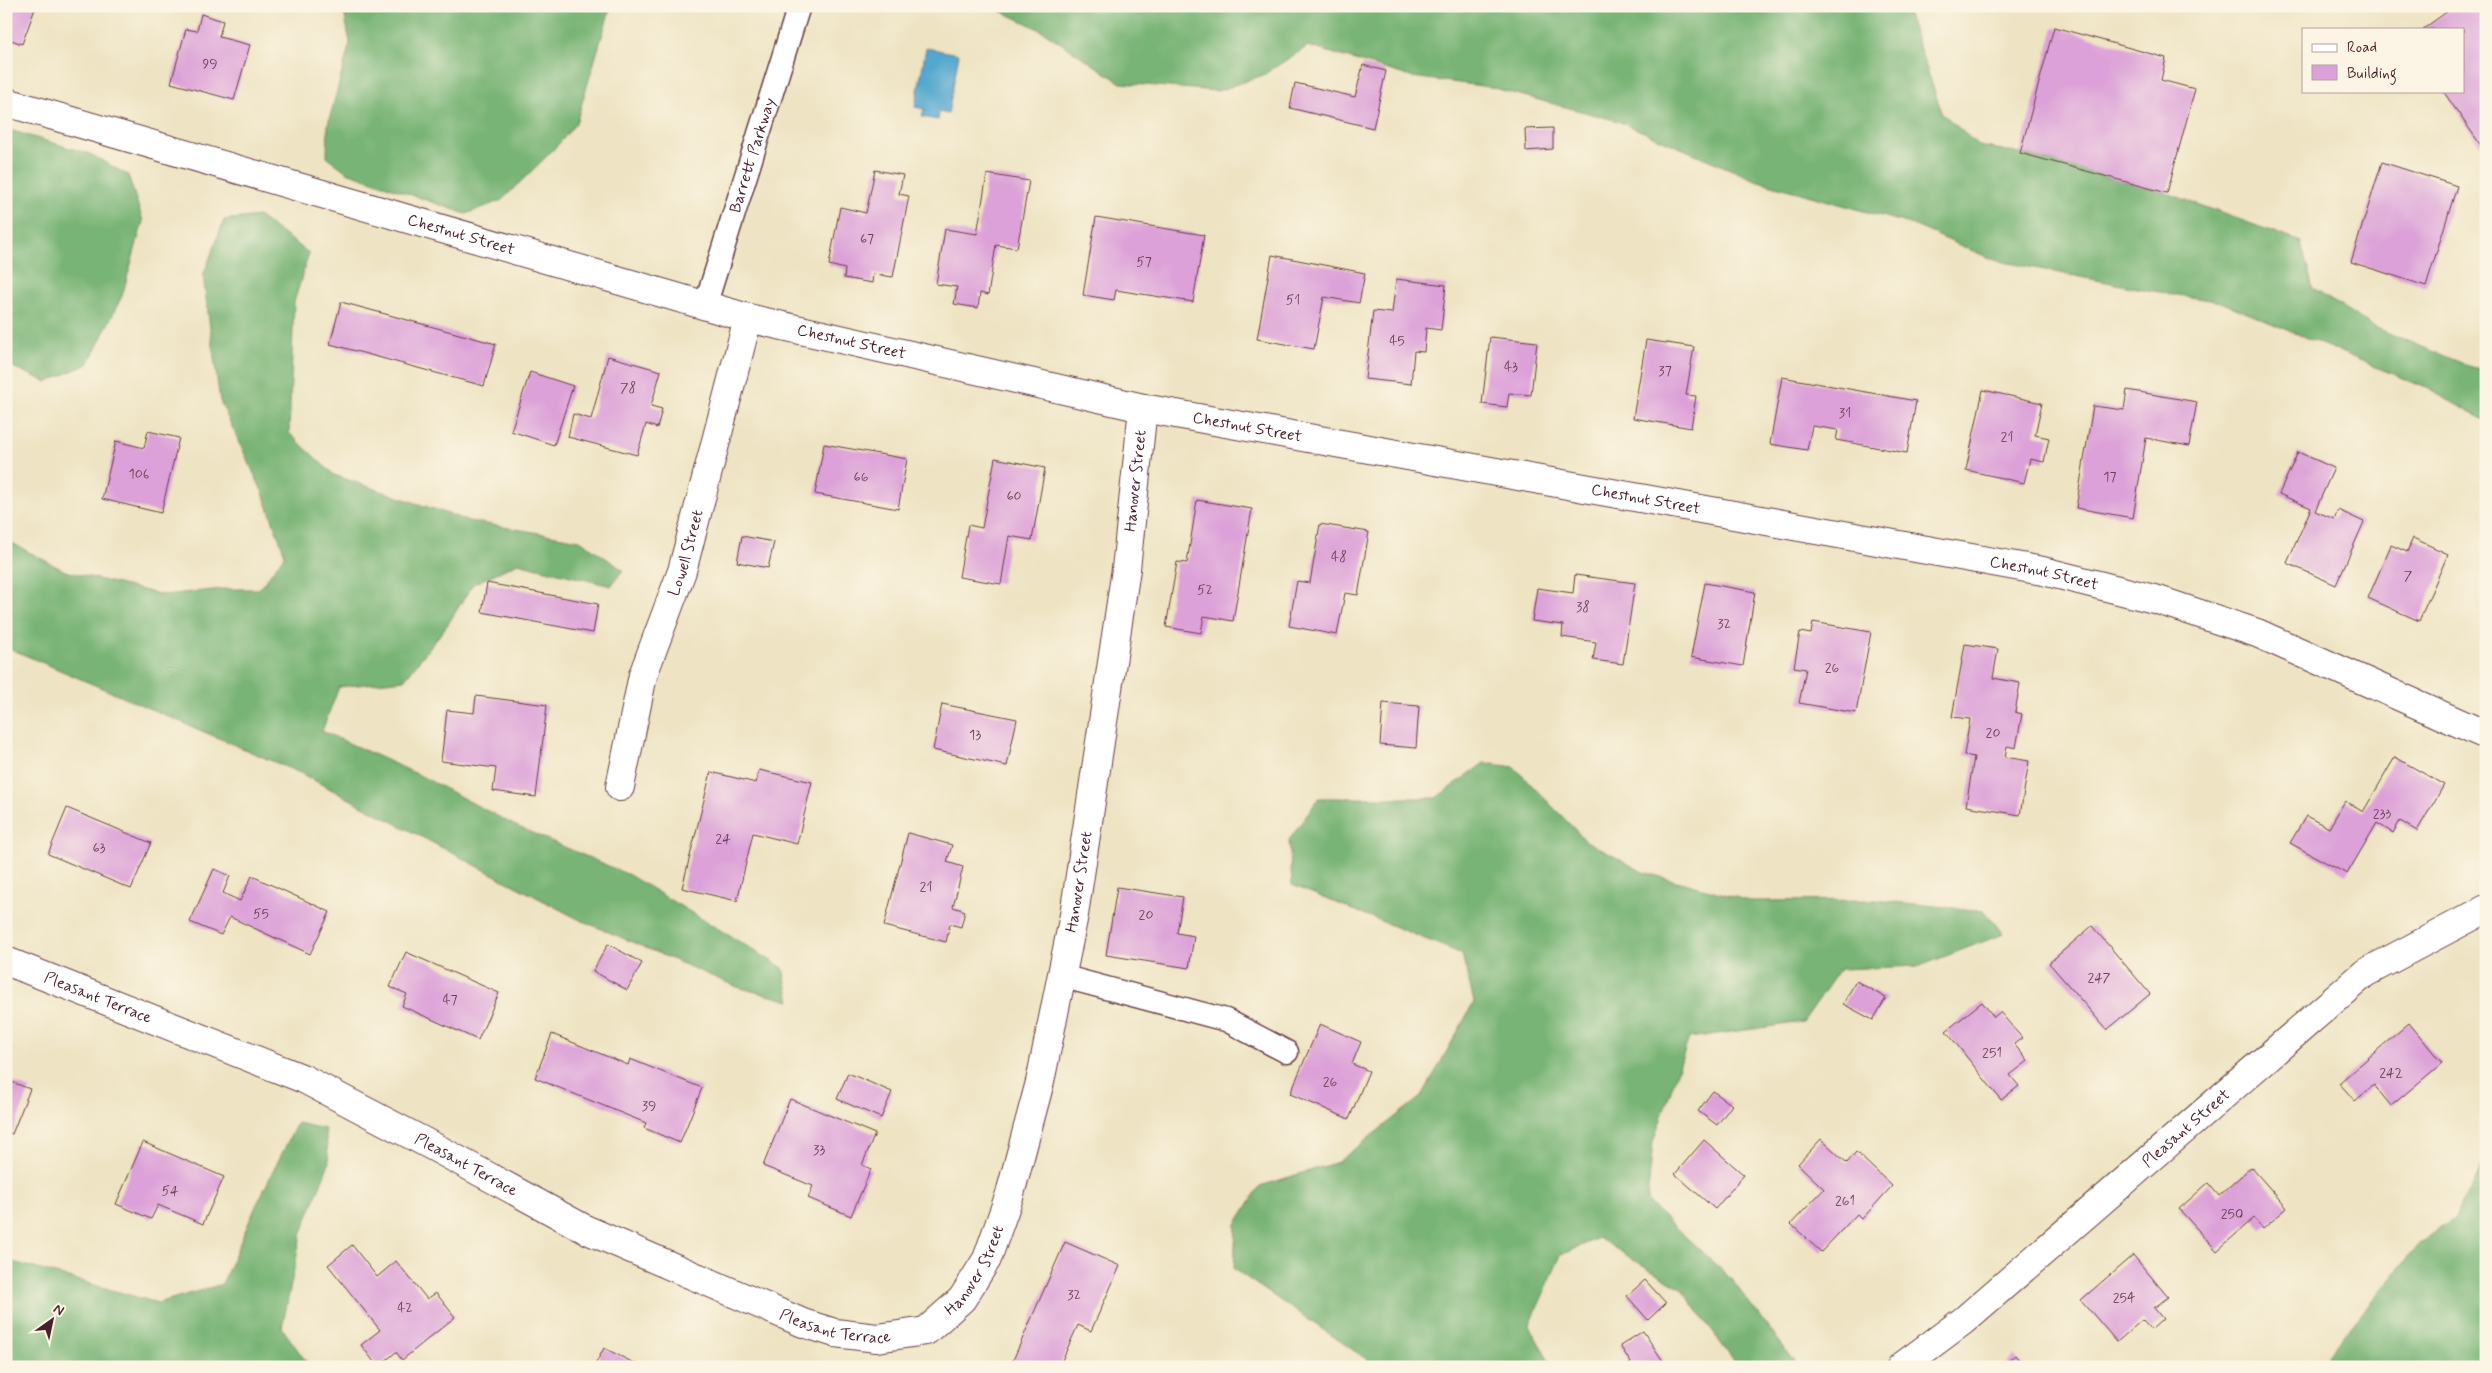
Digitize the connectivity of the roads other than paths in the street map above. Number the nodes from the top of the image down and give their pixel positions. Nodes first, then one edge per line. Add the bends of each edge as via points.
1 (799, 6) edge
2 (6, 102) edge
3 (705, 306) junction
4 (748, 318) junction
5 (1143, 408) junction
6 (2486, 735) edge
7 (620, 787) dead end
8 (2486, 909) edge
9 (6, 962) edge
10 (1061, 976) junction
11 (1287, 1052) dead end
12 (930, 1327) joint
13 (1901, 1367) edge

1 - 3 lane, Barrett Parkway
2 - 3 street, Chestnut Street
3 - 4 street, Chestnut Street
4 - 5 street, Chestnut Street
4 - 7 street, Lowell Street via 682,571 643,675
5 - 6 street, Chestnut Street via 2043,571 2158,600 2257,633
5 - 10 street, Hanover Street via 1116,636 1074,915
8 - 13 street, Pleasant Street via 2365,973 1963,1321
9 - 12 street, Pleasant Terrace via 304,1079 585,1229 803,1323 835,1333 877,1338 926,1331
10 - 11 lane via 1226,1020
10 - 12 street, Hanover Street via 1040,1082 1010,1194 987,1259 962,1298

